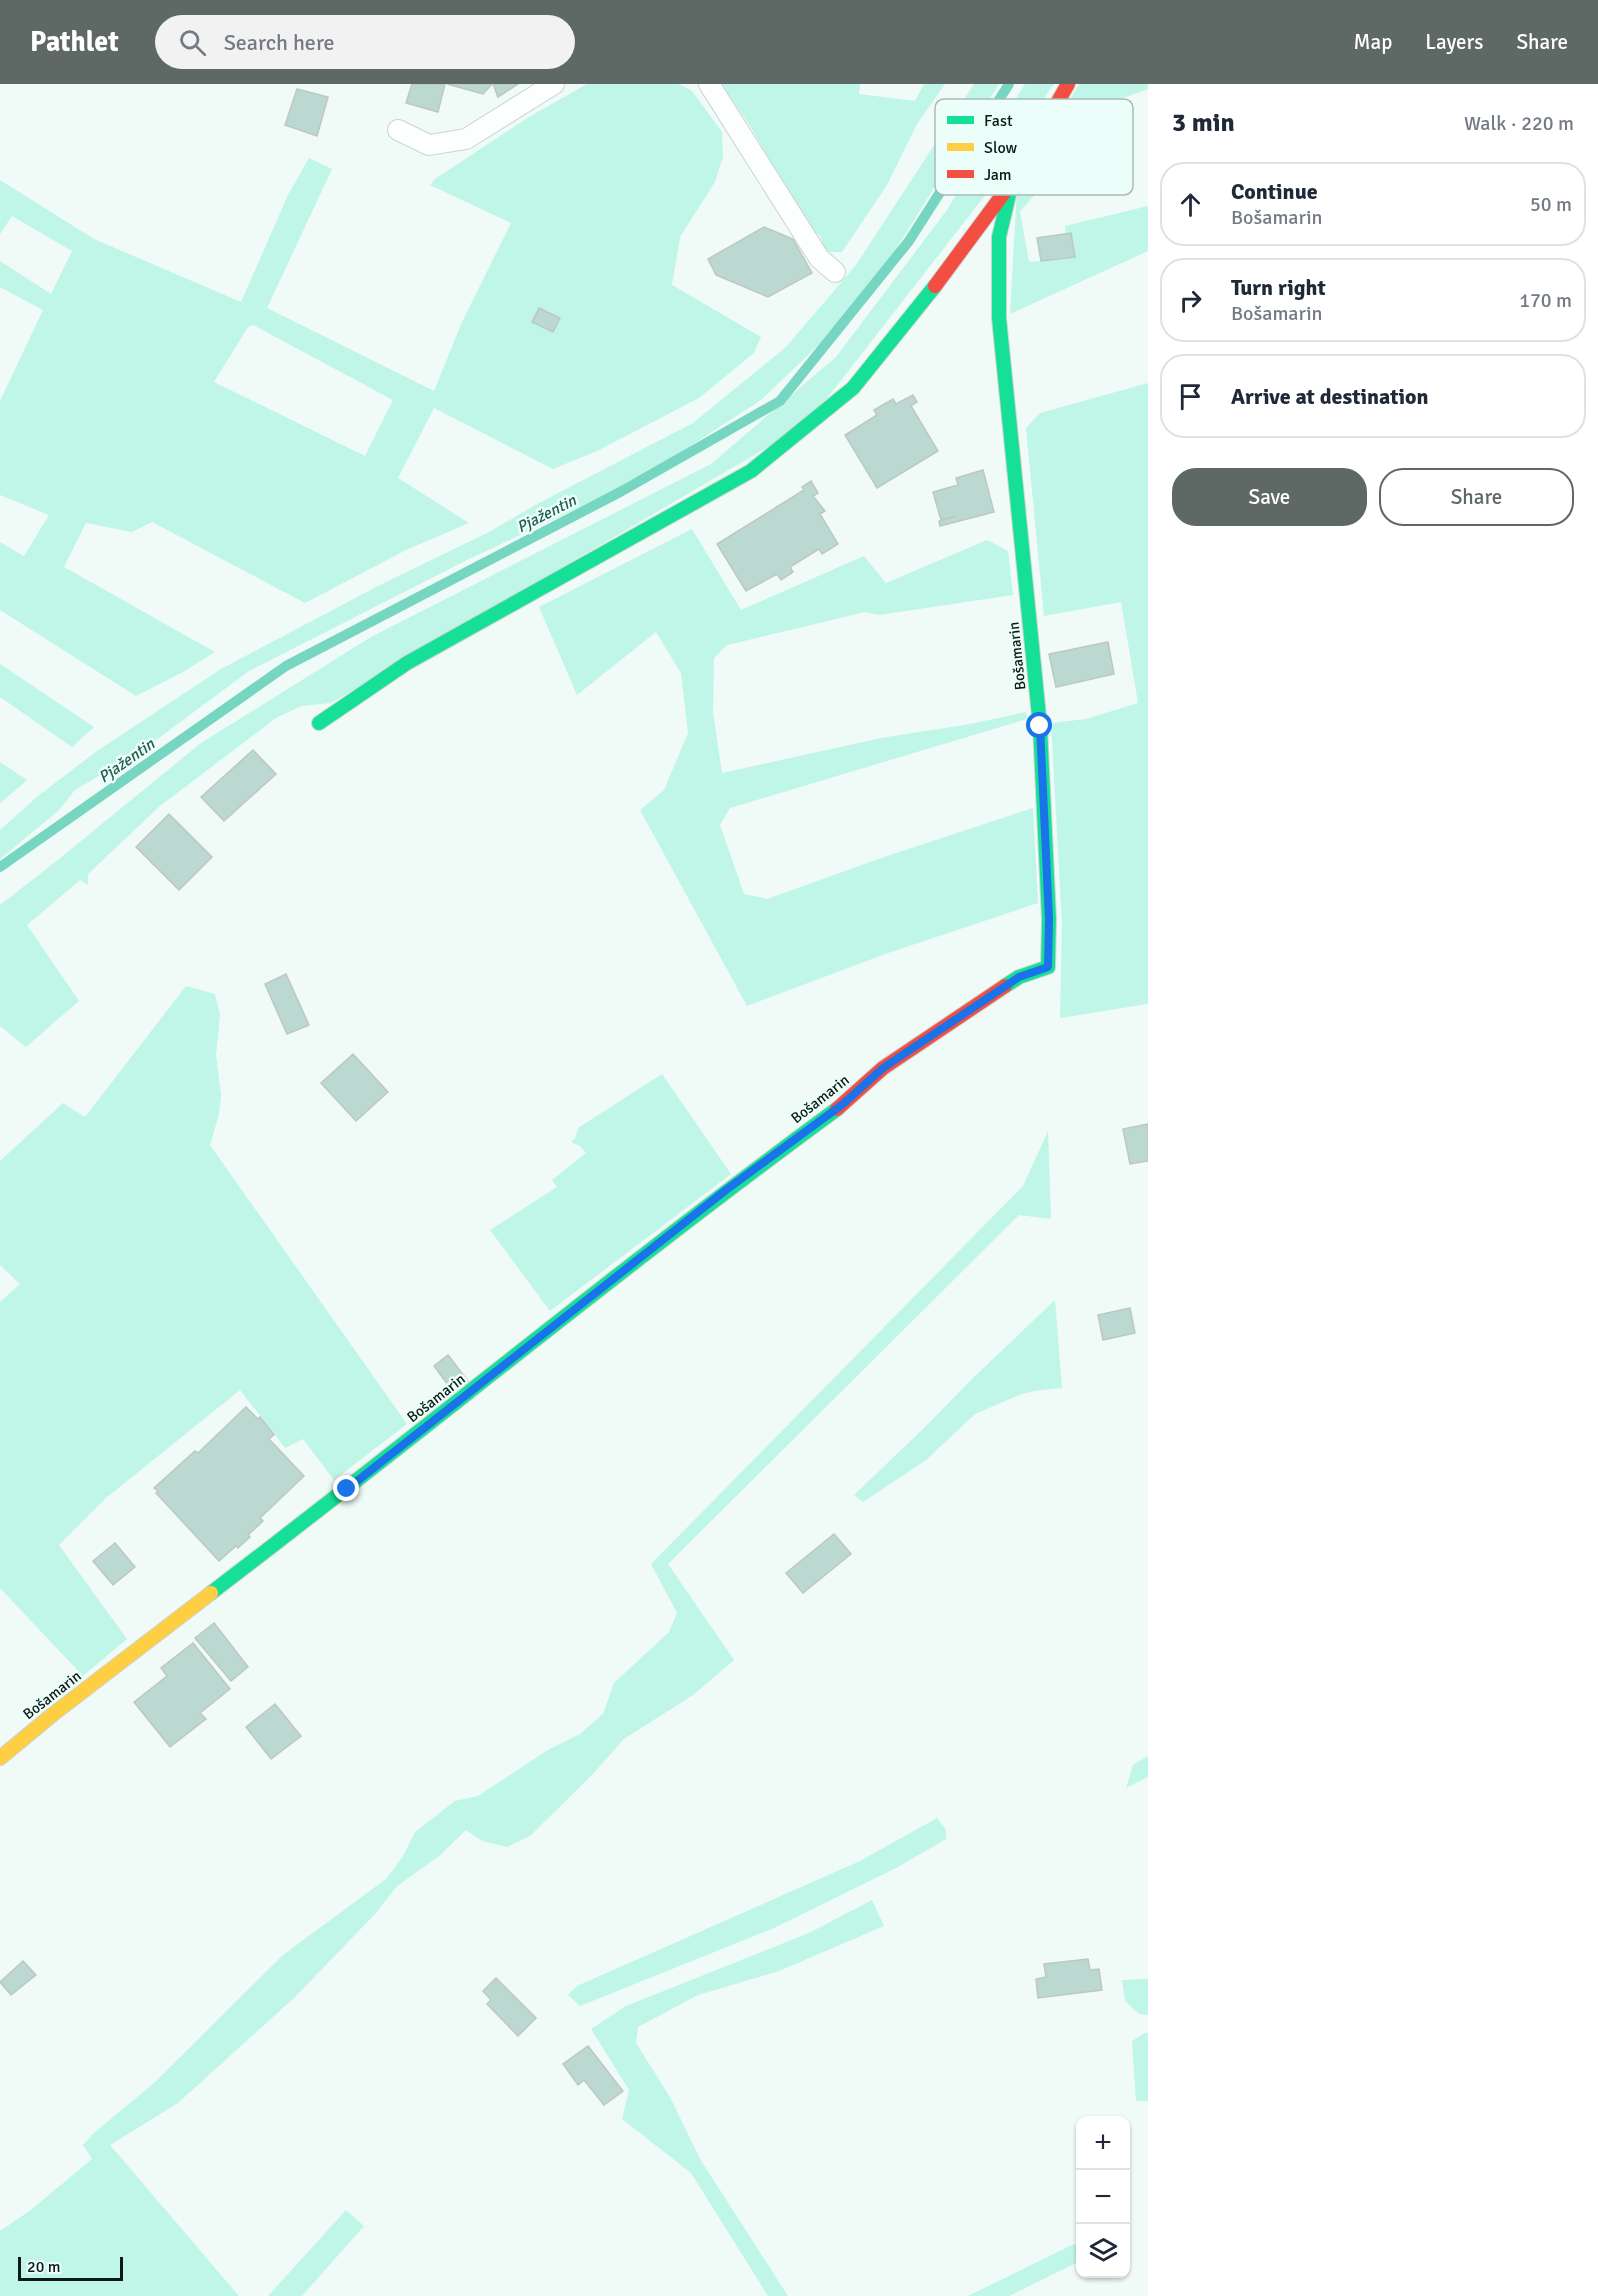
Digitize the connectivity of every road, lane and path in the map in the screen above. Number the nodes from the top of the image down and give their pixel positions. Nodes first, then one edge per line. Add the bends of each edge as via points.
1 (554, 84) edge
2 (709, 84) edge
3 (1068, 84) edge
4 (1060, 99) edge
5 (398, 130) dead end
6 (1003, 195) edge
7 (1009, 195) edge
8 (835, 272) dead end
9 (319, 723) dead end
10 (0, 1758) edge

1 - 5 lane via 466,139 429,145
2 - 8 lane via 819,258
3 - 4 street
6 - 9 street via 853,388 751,471 407,663
7 - 10 street, Bošamarin via 999,237 999,318 1040,726 1048,967 1019,977 883,1068 843,1104 726,1190

